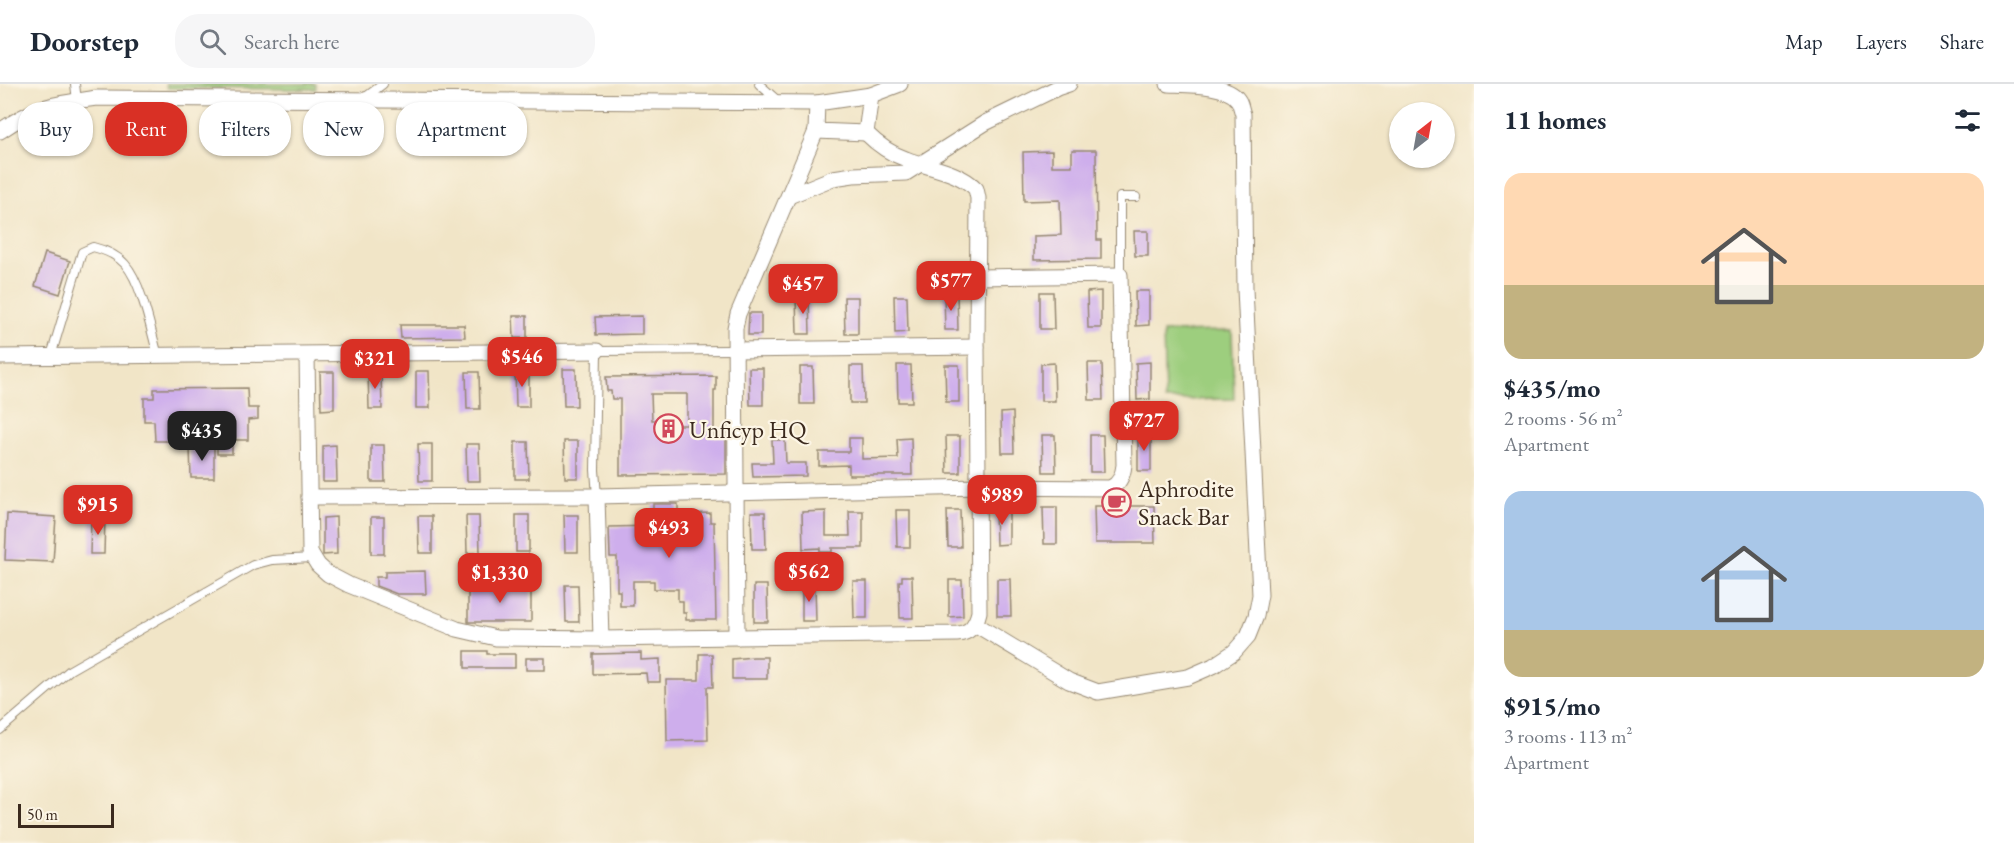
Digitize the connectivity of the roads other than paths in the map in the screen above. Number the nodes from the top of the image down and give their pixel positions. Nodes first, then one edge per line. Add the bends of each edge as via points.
1 (75, 84) edge
2 (383, 84) edge
3 (759, 84) edge
4 (900, 84) edge
5 (1069, 84) edge
6 (1168, 84) edge
7 (871, 95) junction
8 (77, 100) junction
9 (362, 101) junction
10 (778, 102) junction
11 (817, 103) junction
12 (0, 131) edge
13 (816, 131) junction
14 (869, 136) junction
15 (922, 165) junction
16 (789, 196) junction
17 (1136, 197) dead end
18 (1120, 275) junction
19 (978, 277) junction
20 (977, 347) junction
21 (734, 350) junction
22 (597, 351) junction
23 (306, 355) junction
24 (158, 356) junction
25 (0, 357) edge
26 (51, 357) junction
27 (978, 487) junction
28 (736, 494) junction
29 (597, 496) junction
30 (309, 497) junction
31 (313, 558) junction
32 (975, 624) junction
33 (737, 637) junction
34 (601, 639) junction
35 (0, 730) edge

1 - 8 lane
2 - 9 lane
3 - 10 lane
4 - 7 street
5 - 15 street via 985,123
6 - 32 street via 1218,86 1238,99 1243,114 1245,289 1260,595 1256,616 1248,636 1214,666 1188,677 1098,692 1069,681
7 - 11 street
7 - 14 street
8 - 9 street
8 - 12 street via 39,108
9 - 10 street
10 - 11 street
11 - 13 street
13 - 14 street
13 - 16 street
14 - 15 street via 903,159
15 - 16 street via 906,173 833,178
15 - 19 street via 962,178 976,189
16 - 21 street via 738,314
17 - 18 lane via 1120,197
18 - 19 street
18 - 27 street via 1122,477 1110,488
19 - 20 street
20 - 21 street
20 - 27 street
21 - 22 lane
21 - 28 street
22 - 23 street
22 - 29 lane
23 - 24 street
23 - 30 street
24 - 26 street
24 - 26 lane via 131,272 116,256 93,246 82,252
25 - 26 street
27 - 28 street
27 - 32 street via 979,612
28 - 29 street
28 - 33 street
29 - 30 street
29 - 34 street
30 - 31 street via 309,543
31 - 34 street via 328,574 349,585 457,629 496,638
31 - 35 lane via 253,565 70,670
32 - 33 street via 968,632 957,634
33 - 34 street

